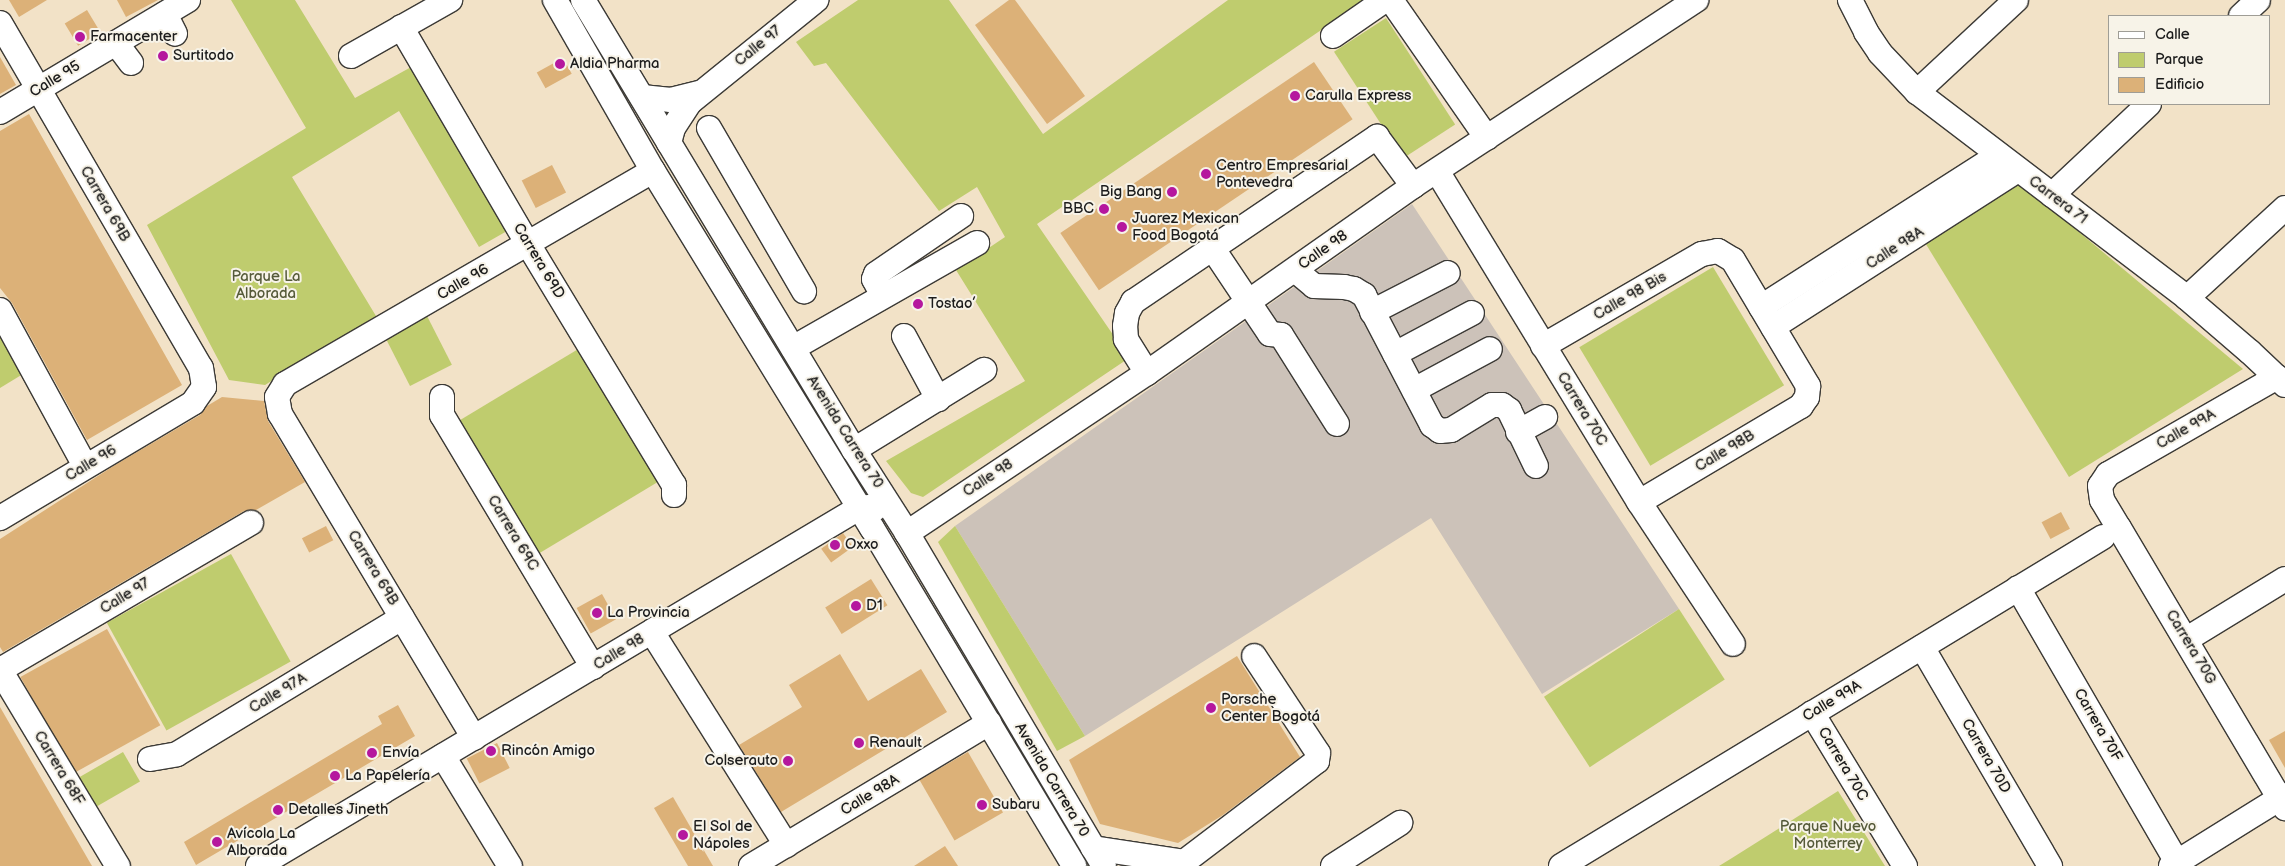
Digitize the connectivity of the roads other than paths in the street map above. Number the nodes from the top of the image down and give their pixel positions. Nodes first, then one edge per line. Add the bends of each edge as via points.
1 (188, 0) edge
2 (450, 0) edge
3 (555, 0) edge
4 (583, 0) edge
5 (816, 0) edge
6 (1385, 0) edge
7 (1390, 0) edge
8 (1696, 0) edge
9 (1850, 0) edge
10 (2016, 0) edge
11 (2258, 0) edge
12 (2242, 15) edge
13 (0, 23) edge
14 (401, 27) junction
15 (1333, 36) dead end
16 (116, 43) junction
17 (351, 56) dead end
18 (131, 63) dead end
19 (39, 89) junction
20 (1917, 92) junction
21 (700, 93) junction
22 (642, 96) junction
23 (2148, 105) edge
24 (0, 112) edge
25 (709, 128) dead end
26 (1487, 138) junction
27 (669, 143) junction
28 (1999, 155) junction
29 (2018, 170) junction
30 (653, 171) junction
31 (1437, 171) junction
32 (1413, 186) junction
33 (2052, 195) junction
34 (2285, 208) edge
35 (961, 216) dead end
36 (775, 243) junction
37 (978, 243) dead end
38 (528, 244) junction
39 (1213, 249) junction
40 (742, 263) junction
41 (1295, 270) junction
42 (1448, 273) dead end
43 (804, 291) dead end
44 (883, 296) junction
45 (2187, 298) junction
46 (1248, 302) junction
47 (0, 310) edge
48 (1372, 312) junction
49 (1472, 313) dead end
50 (1767, 317) junction
51 (904, 336) dead end
52 (1544, 346) junction
53 (793, 348) junction
54 (1490, 349) dead end
55 (1395, 354) junction
56 (984, 370) dead end
57 (1147, 373) junction
58 (2281, 381) edge
59 (204, 388) joint
60 (1414, 390) junction
61 (1513, 390) dead end
62 (442, 396) dead end
63 (277, 397) joint
64 (938, 399) junction
65 (1492, 405) junction
66 (1545, 417) dead end
67 (1337, 424) dead end
68 (1518, 432) junction
69 (854, 450) junction
70 (84, 466) junction
71 (1536, 466) dead end
72 (2100, 486) joint
73 (674, 495) dead end
74 (1639, 502) junction
75 (859, 508) junction
76 (0, 518) edge
77 (251, 523) dead end
78 (907, 533) junction
79 (2103, 537) dead end
80 (2285, 579) edge
81 (2018, 588) junction
82 (402, 618) junction
83 (652, 632) junction
84 (2187, 640) junction
85 (1733, 644) dead end
86 (1922, 647) junction
87 (1254, 656) dead end
88 (593, 667) junction
89 (0, 670) edge
90 (1812, 714) junction
91 (989, 723) junction
92 (474, 738) junction
93 (443, 756) junction
94 (150, 759) dead end
95 (2283, 801) edge
96 (1400, 823) dead end
97 (786, 845) junction
98 (1099, 857) edge
99 (1183, 864) edge
100 (2174, 864) edge
101 (118, 866) edge
102 (258, 866) edge
103 (510, 866) edge
104 (751, 866) edge
105 (1074, 866) edge
106 (1333, 866) edge
107 (1561, 866) edge
108 (1905, 866) edge
109 (2050, 866) edge

1 - 16 street, Calle 95 via 170,24
2 - 14 street
3 - 30 street, Avenida Carrera 70
4 - 22 street, Avenida Carrera 70
5 - 21 street, Calle 97
6 - 15 street
7 - 26 street
8 - 26 street, Calle 98
9 - 20 street, Carrera 71 via 1880,53
10 - 20 street
11 - 12 street
13 - 19 street, Carrera 69B
14 - 17 street
14 - 38 street, Carrera 69D
16 - 18 street
16 - 19 street, Calle 95
19 - 24 street, Calle 95
19 - 59 street, Carrera 69B via 201,368
20 - 28 street, Carrera 71
21 - 22 street, Calle 97 via 671,100
21 - 27 street, Calle 97 via 680,115
22 - 27 street, Avenida Carrera 70
23 - 33 street
25 - 36 street
26 - 31 street, Calle 98
27 - 40 street, Avenida Carrera 70
28 - 29 street, Carrera 71
28 - 50 street, Calle 98A
29 - 33 street, Carrera 71
29 - 50 street, Calle 98A
30 - 38 street, Calle 96
30 - 75 street, Avenida Carrera 70
31 - 32 street, Calle 98
31 - 52 street, Carrera 70C
32 - 39 street via 1377,136
32 - 41 street, Calle 98
33 - 45 street, Carrera 71
34 - 45 street
35 - 44 street via 876,274 874,279
36 - 40 street
36 - 43 street
37 - 44 street
38 - 63 street, Calle 96 via 285,384
38 - 73 street, Carrera 69D via 674,485
39 - 46 street
39 - 57 street via 1133,302 1127,313 1126,340
40 - 53 street, Avenida Carrera 70
41 - 46 street, Calle 98
41 - 48 street via 1314,286 1354,289 1364,295
42 - 48 street
44 - 53 street
45 - 58 street, Carrera 71
46 - 57 street, Calle 98
46 - 67 street via 1270,334 1281,335
47 - 70 street
48 - 55 street
49 - 55 street
50 - 52 street, Calle 98 Bis via 1733,260 1718,251 1702,254
50 - 74 street, Calle 98B via 1801,358 1815,400
51 - 64 street
52 - 74 street, Carrera 70C
53 - 69 street, Avenida Carrera 70
54 - 60 street
55 - 60 street
56 - 64 street
57 - 78 street, Calle 98
58 - 72 street, Calle 99A via 2108,474
59 - 70 street, Calle 96 via 193,403
60 - 65 street via 1432,425 1440,430 1450,430
61 - 65 street
62 - 88 street, Carrera 69C via 442,415
63 - 82 street, Carrera 69B via 280,414
64 - 69 street
65 - 68 street via 1502,405 1509,410
66 - 68 street
68 - 71 street
69 - 78 street, Avenida Carrera 70
70 - 76 street, Calle 96
72 - 84 street, Carrera 70G via 2106,507
74 - 85 street, Carrera 70C
75 - 78 street via 876,509
75 - 83 street, Calle 98
75 - 91 street, Avenida Carrera 70
77 - 89 street, Calle 97
78 - 98 street, Avenida Carrera 70
79 - 81 street, Calle 99A
80 - 84 street
81 - 86 street, Calle 99A
81 - 100 street, Carrera 70F
82 - 92 street, Carrera 69B
82 - 94 street, Calle 97A via 177,754
83 - 88 street, Calle 98
83 - 97 street
84 - 95 street, Carrera 70G
86 - 90 street, Calle 99A
86 - 109 street, Carrera 70D
87 - 99 street via 1319,758
88 - 92 street, Calle 98
89 - 101 street, Carrera 68F
90 - 107 street, Calle 99A
90 - 108 street, Carrera 70C
91 - 97 street, Calle 98A
91 - 105 street, Avenida Carrera 70
92 - 93 street, Calle 98
93 - 102 street, Calle 98
93 - 103 street
95 - 100 street
96 - 106 street
97 - 104 street, Calle 98A
98 - 99 street

